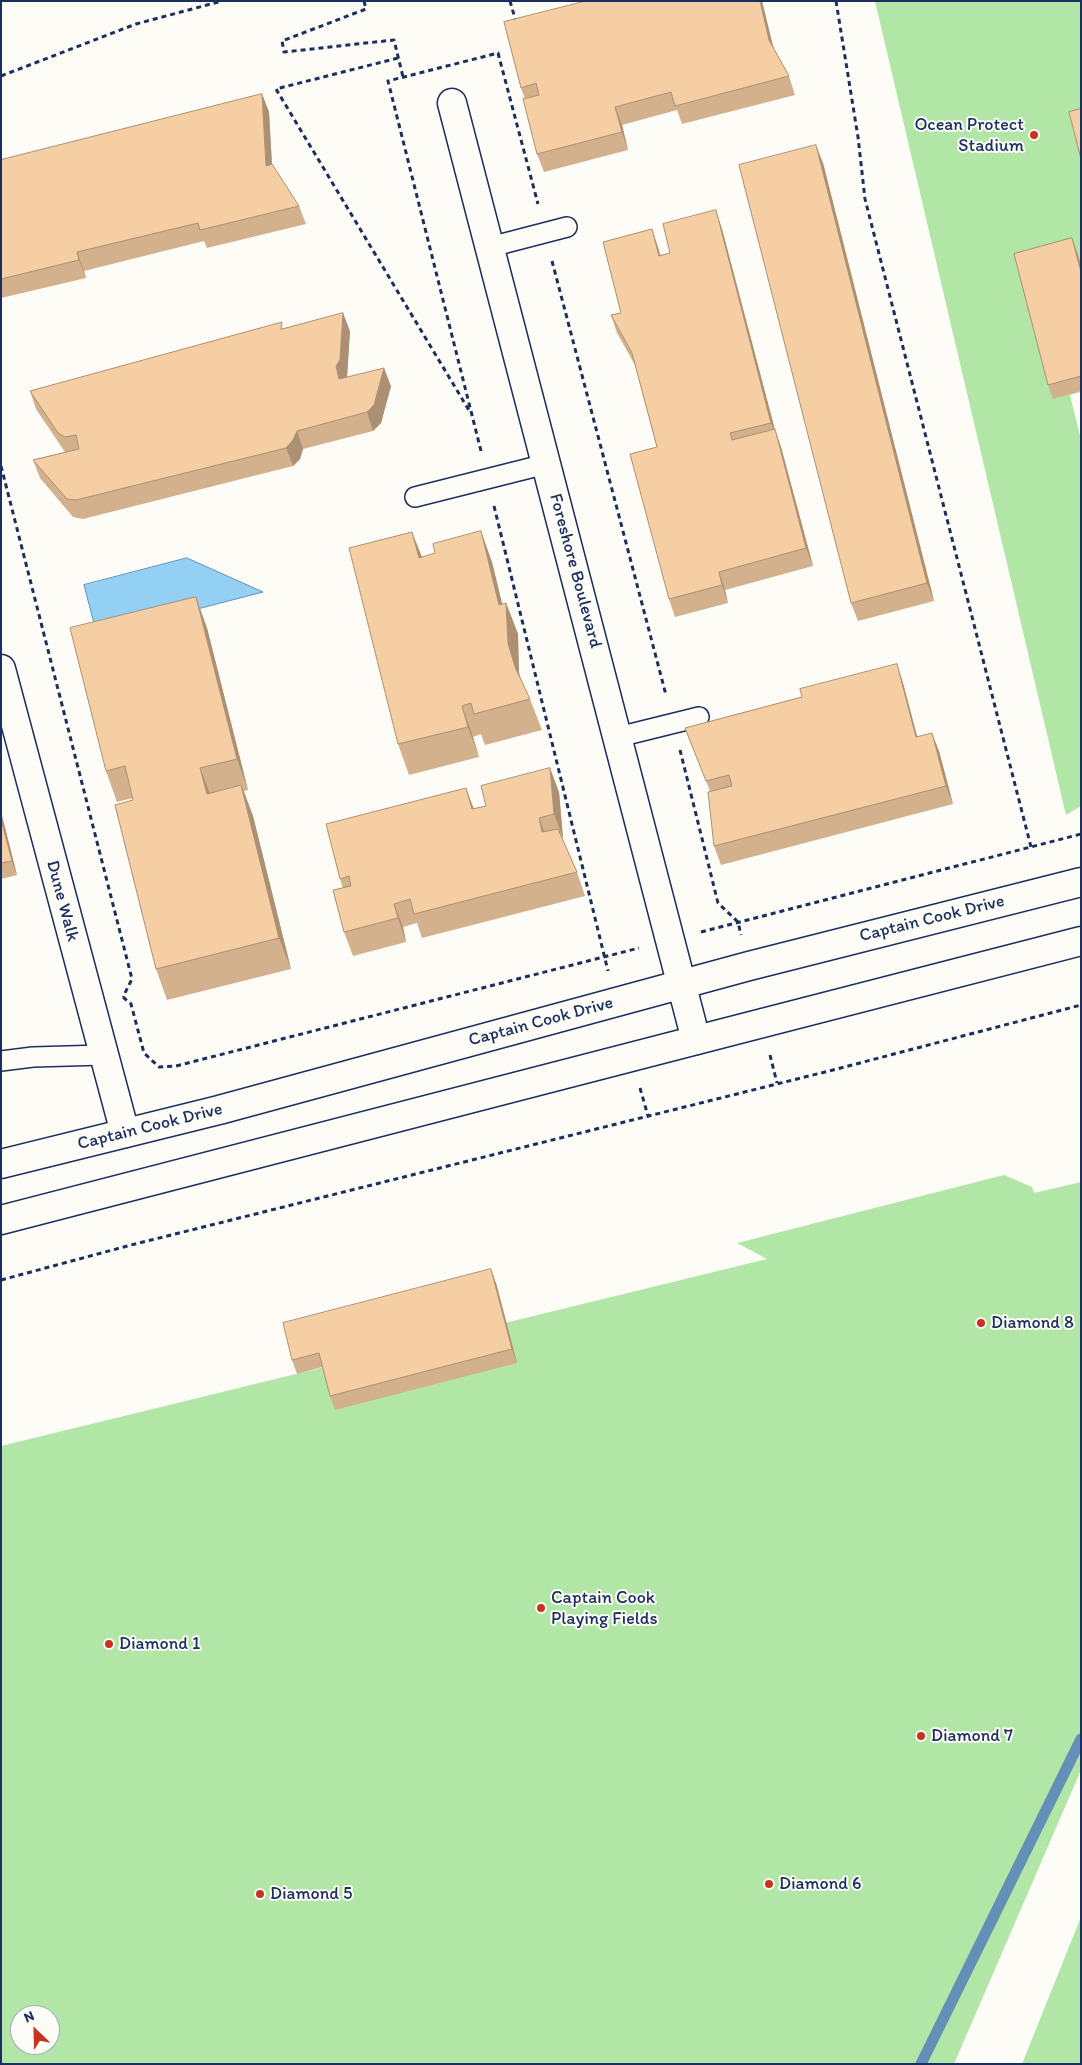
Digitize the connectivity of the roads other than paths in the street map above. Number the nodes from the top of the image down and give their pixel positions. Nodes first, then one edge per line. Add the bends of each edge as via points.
1 (452, 102) dead end
2 (568, 227) dead end
3 (490, 247) junction
4 (546, 464) junction
5 (415, 497) dead end
6 (1, 669) edge
7 (699, 717) dead end
8 (618, 737) junction
9 (1081, 882) edge
10 (1081, 941) edge
11 (682, 984) junction
12 (696, 1040) junction
13 (103, 1055) junction
14 (1, 1060) edge
15 (125, 1133) junction
16 (1, 1164) edge
17 (1, 1220) edge

1 - 3 main road, Foreshore Boulevard
2 - 3 lane
3 - 4 main road, Foreshore Boulevard
4 - 5 lane
4 - 8 main road, Foreshore Boulevard
6 - 13 main road, Dune Walk
7 - 8 lane
8 - 11 main road, Foreshore Boulevard
9 - 11 main road, Captain Cook Drive
10 - 12 main road
11 - 12 main road, Foreshore Boulevard
11 - 15 main road, Captain Cook Drive
12 - 17 main road
13 - 14 lane
13 - 15 main road, Dune Walk
15 - 16 main road, Captain Cook Drive

